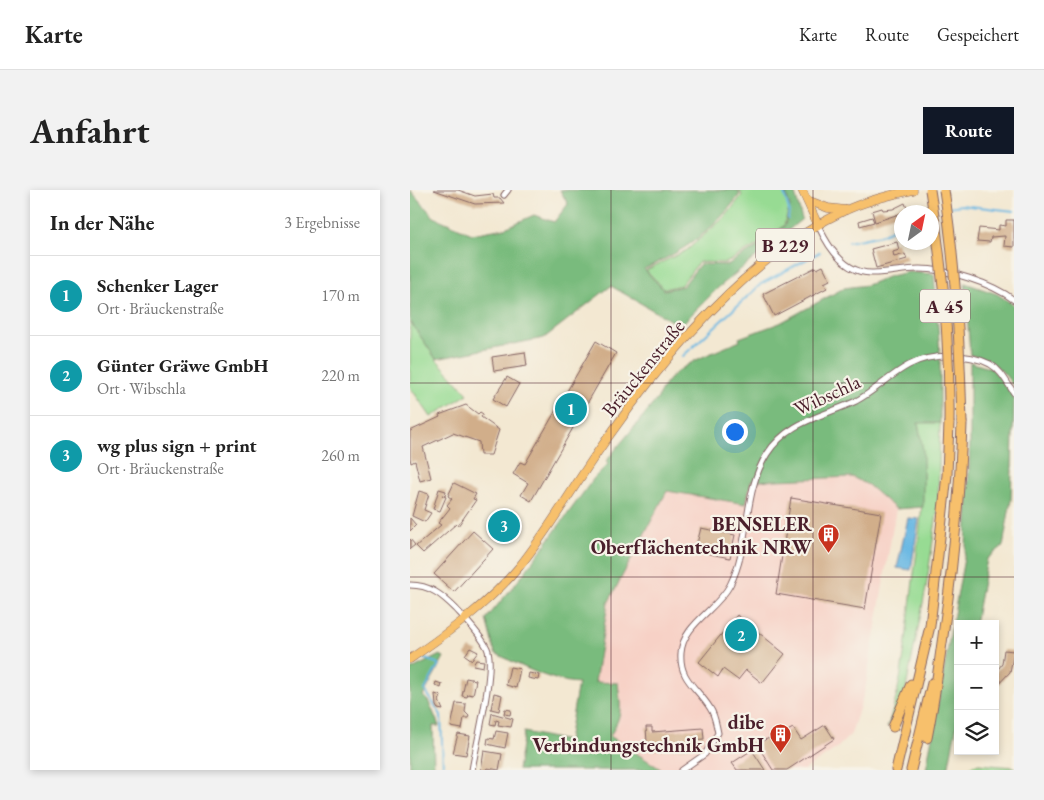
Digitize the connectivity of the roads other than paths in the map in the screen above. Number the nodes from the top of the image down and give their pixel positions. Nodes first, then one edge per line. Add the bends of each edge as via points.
1 (802, 190) edge
2 (912, 190) edge
3 (930, 190) edge
4 (944, 190) edge
5 (807, 200) junction
6 (846, 210) junction
7 (818, 225) junction
8 (1014, 300) edge
9 (1014, 393) edge
10 (410, 585) edge
11 (464, 619) junction
12 (928, 634) junction
13 (943, 636) junction
14 (410, 659) edge
15 (894, 727) dead end
16 (927, 738) dead end
17 (472, 770) edge
18 (682, 770) edge
19 (896, 770) edge
20 (911, 770) edge

1 - 5 main road
2 - 6 main road, B 229
3 - 12 highway, A 45, bridge via 948,333 949,423 947,474
4 - 13 highway, A 45, bridge via 952,238 961,351 962,423 956,533
5 - 6 main road, B 229 via 828,208
5 - 7 main road
6 - 7 main road, B 229
7 - 8 street via 844,263 860,271 871,274 934,270 1001,291
7 - 11 main road, Bräuckenstraße / B 229 via 787,243 755,269 654,375 519,566
9 - 18 street, Wibschla via 991,365 970,358 927,358 908,366 856,401 801,422 779,439 759,470 731,583 720,602 690,629 683,643 681,663 684,675 710,708 718,733 705,754
10 - 11 street via 431,588
11 - 14 main road, Bräuckenstraße / B 229
11 - 17 street via 487,648 490,660
12 - 15 highway
12 - 19 highway, A 45
13 - 16 highway
13 - 20 highway, A 45

